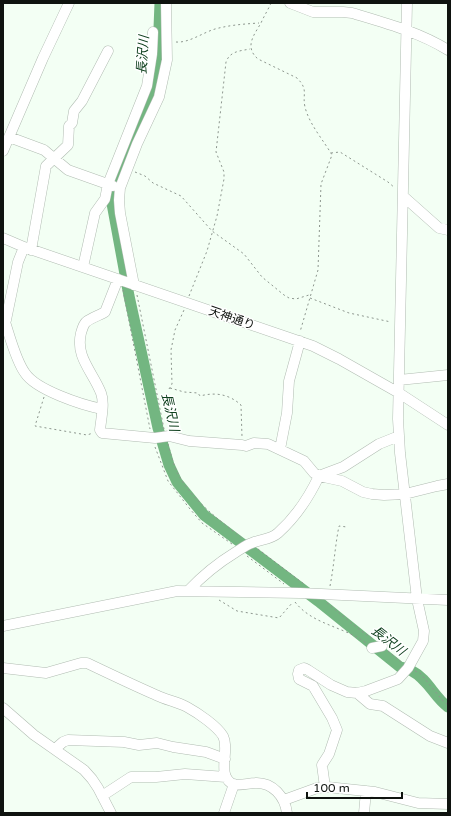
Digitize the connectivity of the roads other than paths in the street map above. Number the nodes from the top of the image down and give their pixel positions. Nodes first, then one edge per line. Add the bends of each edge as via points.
1 (69, 3) edge
2 (166, 3) edge
3 (290, 3) edge
4 (407, 3) edge
5 (406, 30) junction
6 (153, 32) dead end
7 (448, 50) edge
8 (108, 51) dead end
9 (9, 137) junction
10 (3, 151) edge
11 (54, 158) junction
12 (108, 184) junction
13 (120, 188) junction
14 (403, 196) junction
15 (448, 230) edge
16 (3, 238) edge
17 (27, 249) junction
18 (83, 268) junction
19 (120, 280) junction
20 (134, 285) junction
21 (4, 324) edge
22 (299, 341) junction
23 (448, 375) edge
24 (399, 380) junction
25 (399, 393) junction
26 (102, 409) junction
27 (445, 423) edge
28 (448, 432) edge
29 (399, 436) junction
30 (280, 448) junction
31 (319, 476) junction
32 (448, 484) edge
33 (405, 494) junction
34 (188, 591) junction
35 (417, 599) junction
36 (448, 600) edge
37 (3, 626) edge
38 (3, 668) edge
39 (357, 692) junction
40 (3, 708) edge
41 (448, 743) edge
42 (55, 749) junction
43 (225, 759) junction
44 (226, 777) junction
45 (234, 784) junction
46 (325, 787) junction
47 (366, 791) junction
48 (102, 796) junction
49 (284, 800) junction
50 (448, 804) edge
51 (111, 813) edge
52 (224, 813) edge
53 (287, 813) edge
54 (364, 813) edge

1 - 9 street
2 - 13 street via 166,60 159,97
3 - 5 street via 313,12 352,13
4 - 5 street
5 - 7 street
5 - 14 street
6 - 12 street via 147,86
8 - 11 street via 82,101 74,111 69,126 68,146
9 - 10 street
9 - 11 street via 44,150
11 - 12 street via 68,170
11 - 17 street via 46,166
12 - 13 street
12 - 18 street via 104,199 95,213
13 - 20 street via 120,214
14 - 15 street via 440,228
14 - 24 street
16 - 17 street, 天神通り
17 - 18 street, 天神通り
17 - 21 street via 18,262
18 - 19 street, 天神通り
19 - 20 street, 天神通り
19 - 26 street via 105,312 86,322 79,341 82,357 102,394
20 - 22 street, 天神通り
21 - 26 street via 24,372 31,381 78,403
22 - 25 street, 天神通り via 339,359
22 - 30 street via 289,381 288,413
23 - 24 street
24 - 25 street
25 - 27 street, 天神通り
25 - 29 street
26 - 30 street via 100,430 106,434 166,437 246,446 254,443 268,444
27 - 28 street
29 - 31 street via 379,444 344,467
29 - 33 street
30 - 31 street via 304,461
31 - 33 street via 342,481 363,492
31 - 34 street via 298,512 277,533 269,539 245,547 209,570
32 - 33 street
33 - 35 street
34 - 35 street via 299,591 328,595
34 - 37 street via 159,594
35 - 36 street
35 - 39 street via 424,631 423,641 406,670 398,679
38 - 43 street via 46,673 87,663 188,708 208,721 223,737
39 - 41 street via 370,704 383,706 430,736
39 - 46 street via 347,692 331,685 304,668 299,670 299,679 313,686 337,730 329,754 322,765
40 - 42 street
42 - 43 street via 68,740 139,745 157,743 206,752
42 - 48 street via 84,770
43 - 44 street
44 - 45 street
44 - 48 street via 185,774 131,777
45 - 49 street via 265,784
45 - 52 street
46 - 47 street
46 - 49 street
47 - 50 street via 418,803
47 - 54 street
48 - 51 street
49 - 53 street

